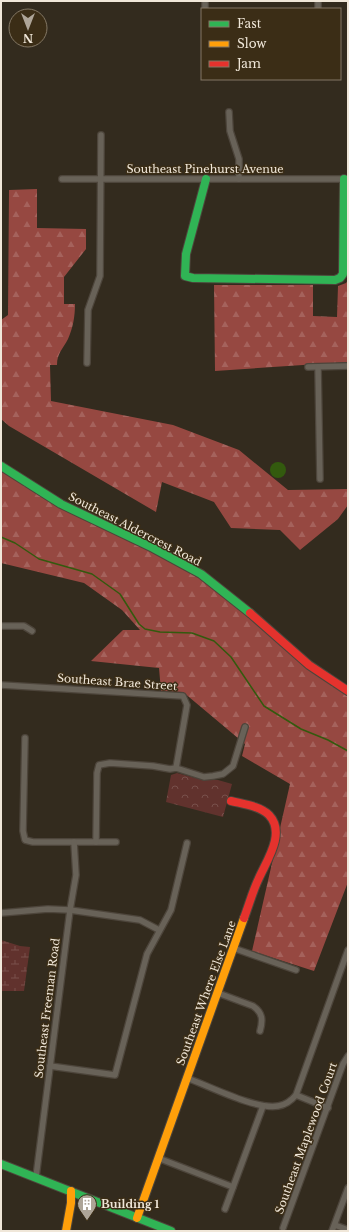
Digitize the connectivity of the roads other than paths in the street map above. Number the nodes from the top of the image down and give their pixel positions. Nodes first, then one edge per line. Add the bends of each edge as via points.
1 (229, 112) dead end
2 (101, 135) dead end
3 (101, 178) junction
4 (62, 179) dead end
5 (206, 179) junction
6 (239, 179) junction
7 (346, 179) edge
8 (87, 363) dead end
9 (348, 366) edge
10 (308, 367) dead end
11 (318, 367) junction
12 (1, 466) edge
13 (320, 478) dead end
14 (1, 626) edge
15 (32, 631) dead end
16 (1, 685) edge
17 (348, 691) edge
18 (245, 728) dead end
19 (25, 738) dead end
20 (176, 768) junction
21 (231, 801) dead end
22 (74, 842) junction
23 (96, 842) junction
24 (116, 842) dead end
25 (187, 842) dead end
26 (70, 910) junction
27 (1, 913) edge
28 (159, 930) junction
29 (234, 948) junction
30 (348, 950) edge
31 (296, 970) dead end
32 (218, 993) junction
33 (260, 1031) dead end
34 (348, 1056) edge
35 (50, 1066) junction
36 (187, 1078) junction
37 (296, 1095) junction
38 (263, 1106) junction
39 (328, 1108) junction
40 (158, 1158) junction
41 (1, 1164) edge
42 (36, 1177) junction
43 (233, 1188) junction
44 (348, 1188) edge
45 (71, 1191) junction
46 (225, 1208) dead end
47 (136, 1218) junction
48 (283, 1228) dead end
49 (334, 1228) edge
50 (167, 1230) edge
51 (348, 1230) edge
52 (66, 1231) edge

1 - 6 street via 230,131 239,159
2 - 3 street
3 - 4 street, Southeast Pinehurst Avenue
3 - 5 street, Southeast Pinehurst Avenue
3 - 8 street via 100,276 88,310
5 - 6 street, Southeast Pinehurst Avenue
5 - 7 street via 186,254 185,276 335,280 343,274
6 - 7 street, Southeast Pinehurst Avenue
9 - 11 street
10 - 11 street
11 - 13 street
12 - 17 street, Southeast Aldercrest Road via 69,508 200,574 220,588 325,678
14 - 15 street via 24,626
16 - 20 street, Southeast Brae Street via 183,696 187,705
18 - 20 street via 233,766 223,774 204,776
19 - 22 street via 25,840
20 - 23 street via 110,763 99,765
21 - 29 street, Southeast Where Else Lane via 262,811 269,815 275,826 274,844 259,877
22 - 23 street
22 - 26 street, Southeast Freeman Road via 76,875
23 - 24 street
25 - 28 street via 171,910
26 - 27 street
26 - 28 street via 140,920
26 - 35 street, Southeast Freeman Road
28 - 35 street via 147,954 115,1075
29 - 31 street
29 - 32 street, Southeast Where Else Lane
30 - 37 street
32 - 33 street via 258,1009 262,1018
32 - 36 street, Southeast Where Else Lane
34 - 39 street, Southeast Maplewood Court
35 - 42 street, Southeast Freeman Road
36 - 38 street
36 - 40 street, Southeast Where Else Lane
37 - 38 street via 288,1103 280,1106
37 - 39 street
38 - 43 street
39 - 48 street, Southeast Maplewood Court
40 - 43 street
40 - 47 street, Southeast Where Else Lane
41 - 42 street
42 - 45 street
43 - 46 street
44 - 49 street
45 - 47 street
45 - 52 street
47 - 50 street
49 - 51 street

